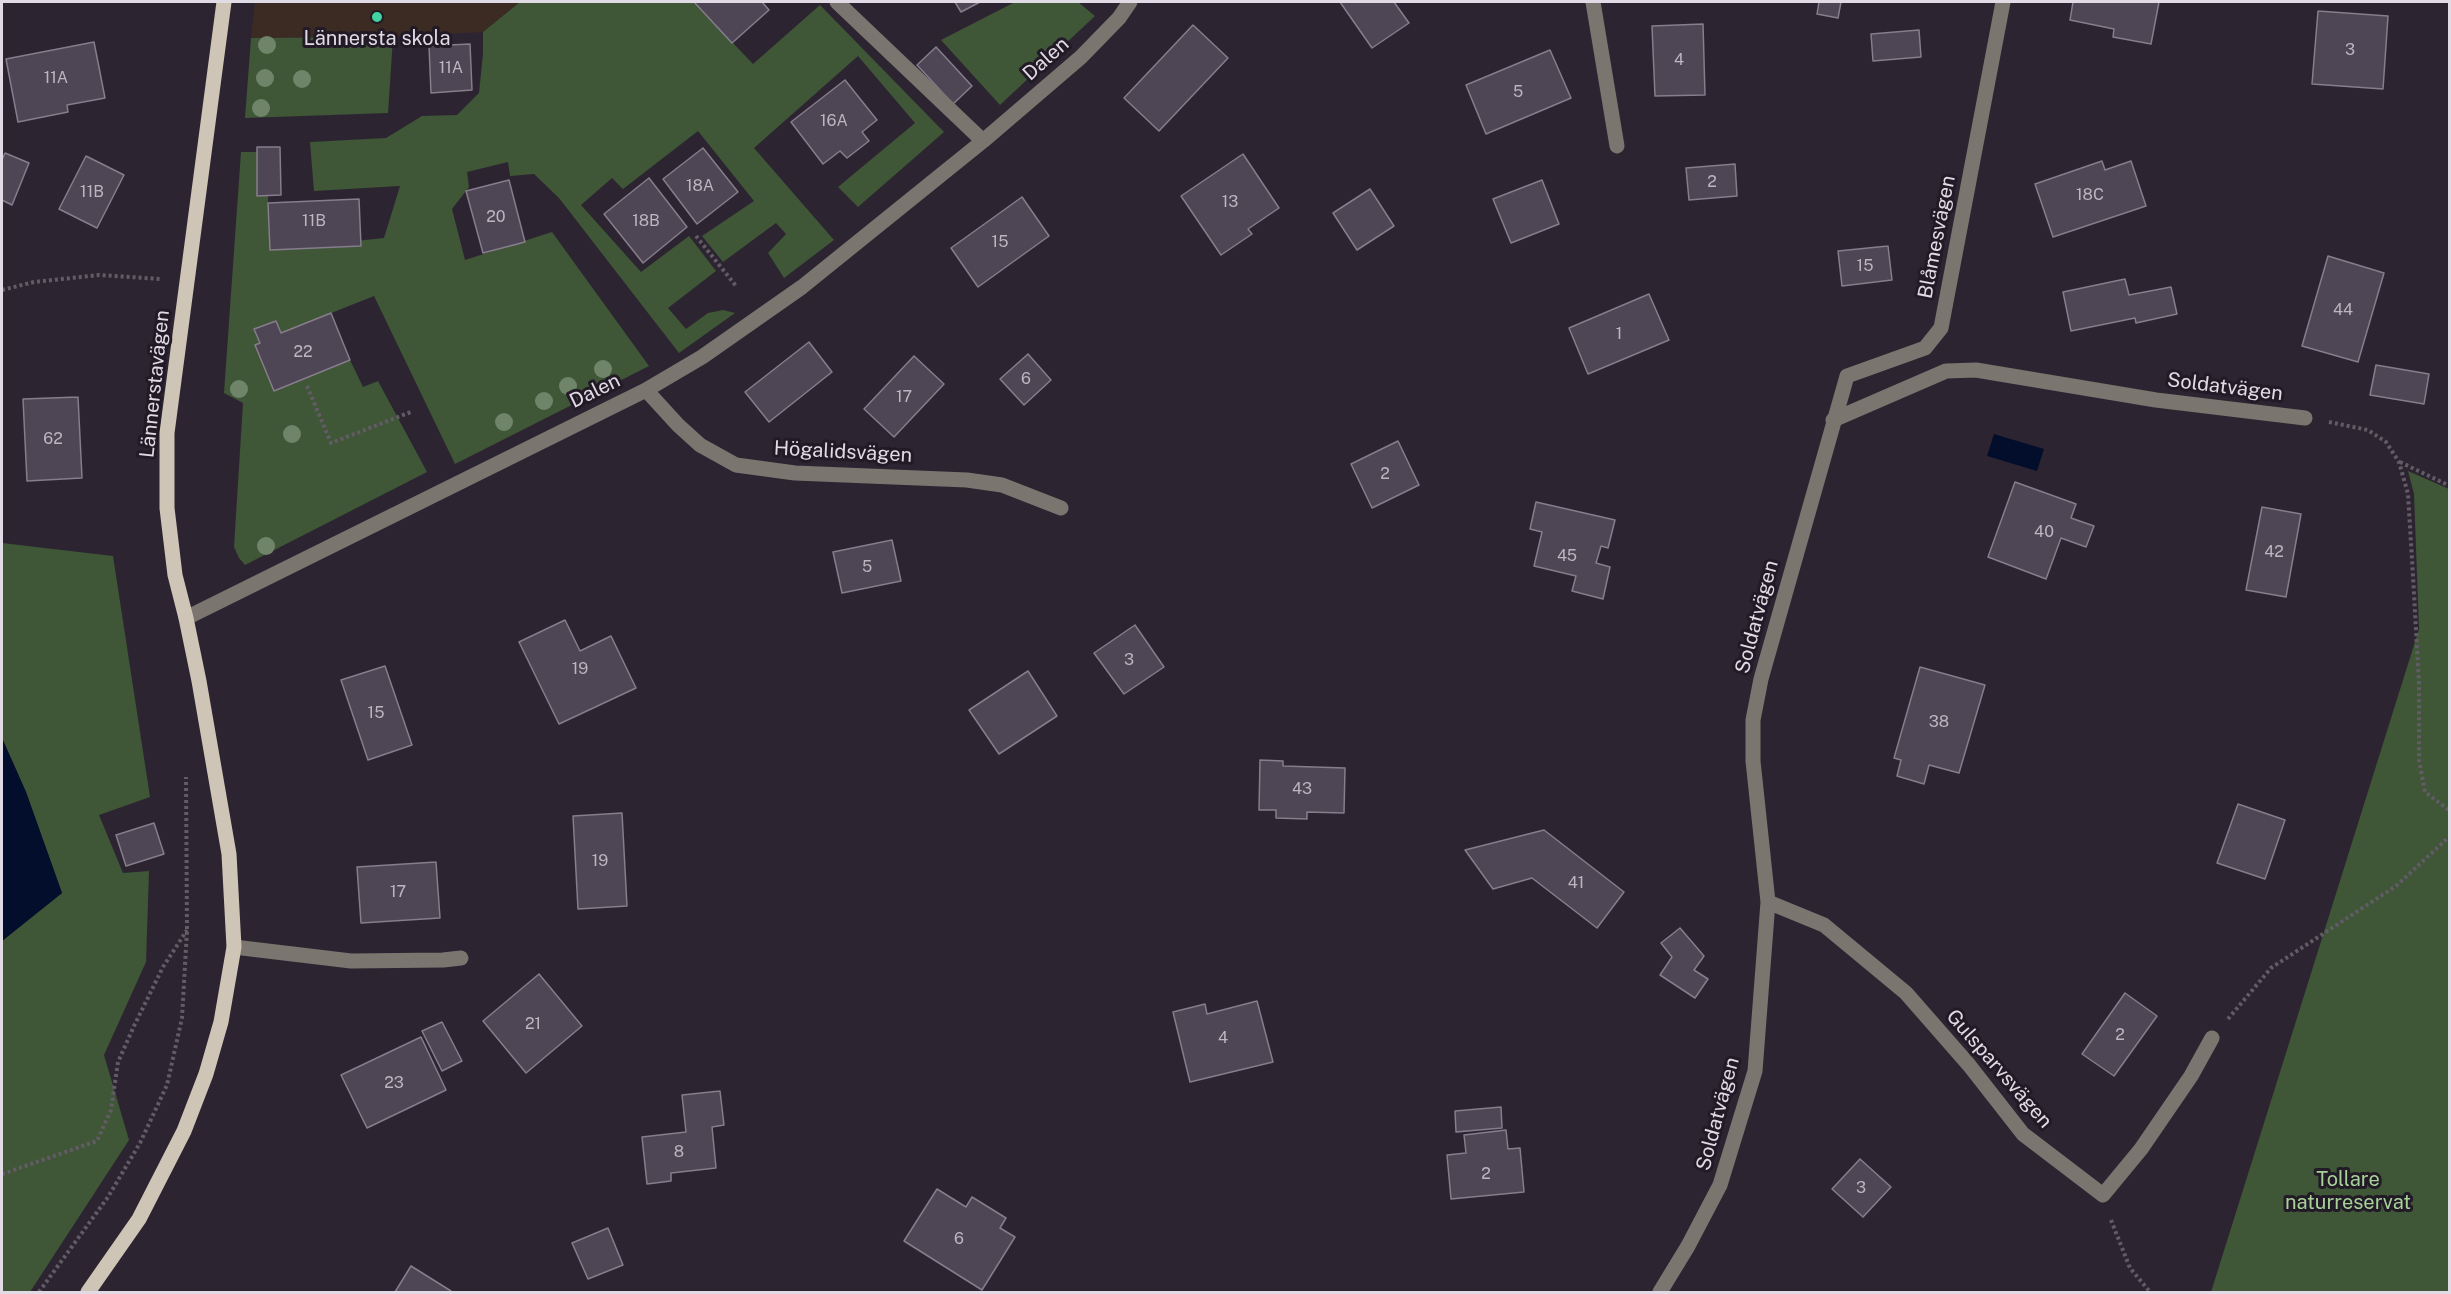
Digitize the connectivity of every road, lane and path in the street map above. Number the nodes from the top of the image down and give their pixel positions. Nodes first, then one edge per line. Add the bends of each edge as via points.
1 (224, 2) edge
2 (837, 2) edge
3 (1130, 2) edge
4 (1593, 2) edge
5 (2003, 2) edge
6 (983, 141) junction
7 (1617, 146) dead end
8 (696, 236) dead end
9 (186, 280) junction
10 (736, 286) dead end
11 (2, 290) edge
12 (308, 386) dead end
13 (646, 390) junction
14 (411, 412) dead end
15 (2305, 418) joint
16 (1833, 420) junction
17 (2400, 462) junction
18 (2450, 486) edge
19 (1061, 508) dead end
20 (186, 618) junction
21 (186, 773) dead end
22 (2450, 812) edge
23 (2450, 836) edge
24 (1768, 902) junction
25 (187, 930) junction
26 (234, 947) junction
27 (461, 958) dead end
28 (2212, 1038) joint
29 (2, 1174) edge
30 (2103, 1196) junction
31 (39, 1293) edge
32 (88, 1293) edge
33 (1660, 1293) edge
34 (2150, 1293) edge

1 - 9 main road, Lännerstavägen
2 - 6 street
3 - 6 street, Dalen via 1081,57
4 - 7 street
5 - 16 street, Blåmesvägen via 1941,328 1925,348 1847,376
6 - 13 street, Dalen via 802,286 702,357
8 - 10 path
9 - 11 path via 99,275 34,282
9 - 20 main road, Lännerstavägen via 167,433 167,508 175,575
12 - 14 path via 331,443
13 - 19 street, Högalidsvägen via 700,445 736,465 795,473 968,480 1002,485
13 - 20 street, Dalen
15 - 16 street, Soldatvägen via 2156,400 1976,370 1946,371
15 - 17 path via 2368,430 2386,442
16 - 24 street, Soldatvägen via 1761,679 1754,720 1753,761
17 - 18 path
17 - 22 path via 2408,494 2412,552 2419,760 2425,792
20 - 26 main road, Lännerstavägen via 229,854
21 - 25 path
23 - 28 path via 2396,886 2271,968
24 - 30 street, Gulsparvsvägen via 1824,925 1906,993 2023,1134
24 - 33 street, Soldatvägen via 1755,1071 1719,1185
25 - 29 path via 163,967 118,1062 111,1110 97,1141
25 - 31 path via 182,1018 167,1084 140,1143 108,1197
26 - 27 street via 351,961
26 - 32 main road, Lännerstavägen via 221,1022 184,1131 139,1219
28 - 30 street via 2141,1149
30 - 34 path via 2130,1268

